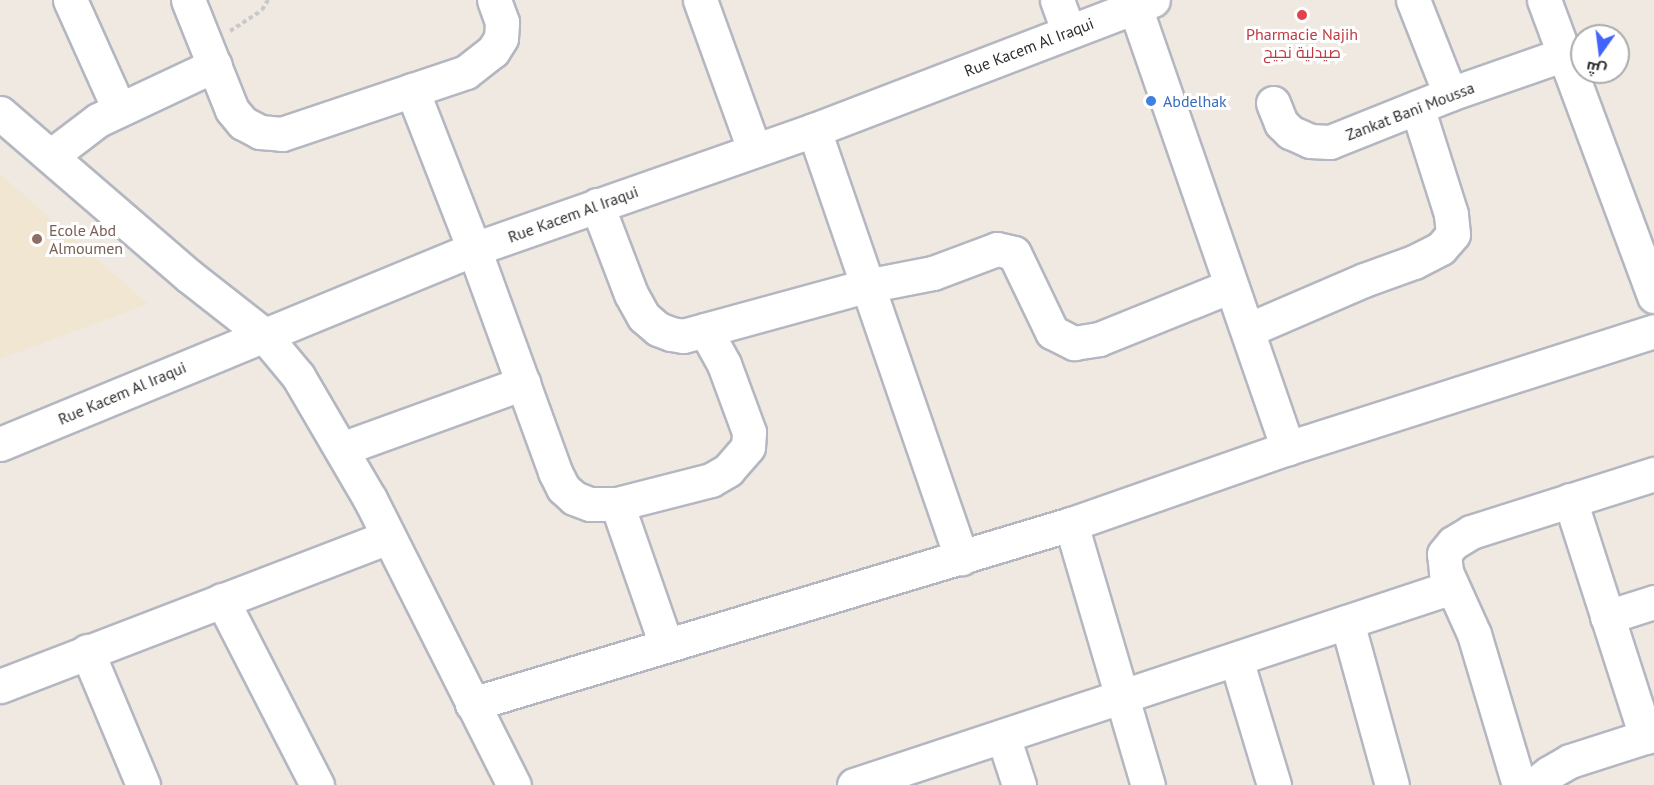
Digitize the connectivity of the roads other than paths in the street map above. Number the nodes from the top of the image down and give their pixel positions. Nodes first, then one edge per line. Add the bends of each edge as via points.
1 (70, 0) edge
2 (188, 0) edge
3 (494, 0) edge
4 (700, 0) edge
5 (1057, 0) edge
6 (1413, 0) edge
7 (1544, 0) edge
8 (1144, 4) edge
9 (1068, 31) junction
10 (210, 54) junction
11 (1562, 55) junction
12 (412, 90) junction
13 (1450, 94) junction
14 (1273, 104) dead end
15 (1417, 107) junction
16 (119, 109) junction
17 (0, 113) edge
18 (814, 130) junction
19 (754, 149) junction
20 (52, 155) junction
21 (597, 205) junction
22 (474, 249) junction
23 (866, 286) junction
24 (1231, 286) junction
25 (1654, 296) edge
26 (705, 330) junction
27 (1248, 330) junction
28 (1654, 331) edge
29 (263, 334) junction
30 (523, 383) junction
31 (0, 444) edge
32 (1288, 448) junction
33 (341, 449) junction
34 (1654, 474) edge
35 (1570, 500) junction
36 (617, 504) junction
37 (1071, 524) junction
38 (388, 537) junction
39 (961, 558) junction
40 (1452, 587) junction
41 (222, 600) junction
42 (1654, 602) edge
43 (1607, 617) junction
44 (1347, 622) junction
45 (666, 645) junction
46 (87, 651) junction
47 (1236, 659) junction
48 (0, 686) edge
49 (1122, 694) junction
50 (472, 704) junction
51 (1650, 735) edge
52 (1003, 736) junction
53 (890, 780) edge
54 (143, 785) edge
55 (317, 785) edge
56 (514, 785) edge
57 (854, 785) edge
58 (1019, 785) edge
59 (1148, 785) edge
60 (1274, 785) edge
61 (1392, 785) edge
62 (1519, 785) edge
63 (1534, 785) edge

1 - 16 street
2 - 10 street
3 - 12 street via 501,38 493,51 466,72
4 - 19 street
5 - 9 street
6 - 13 street
7 - 11 street
8 - 9 street, Rue Kacem Al Iraqui
8 - 24 street
9 - 18 street, Rue Kacem Al Iraqui
10 - 12 street via 232,110 243,123 260,132 282,134
10 - 16 street
11 - 13 street, Zankat Bani Moussa
11 - 25 street
12 - 22 street
13 - 15 street, Zankat Bani Moussa
14 - 15 street, Zankat Bani Moussa via 1281,123 1290,132 1310,141 1330,142
15 - 27 street via 1451,214 1453,234 1441,248 1414,262
16 - 20 street
17 - 20 street
18 - 19 street, Rue Kacem Al Iraqui
18 - 23 street
19 - 21 street, Rue Kacem Al Iraqui
20 - 29 street via 189,276
21 - 22 street, Rue Kacem Al Iraqui
21 - 26 street via 630,294 644,317 671,334 683,336
22 - 29 street, Rue Kacem Al Iraqui
22 - 30 street
23 - 24 street via 933,273 990,250 1005,250 1014,253 1052,332 1074,343 1099,339
23 - 26 street
23 - 39 street
24 - 27 street
26 - 36 street via 724,364 749,432 748,447 728,470 711,480
27 - 32 street
28 - 32 street
29 - 31 street, Rue Kacem Al Iraqui
29 - 33 street via 298,376
30 - 33 street
30 - 36 street via 562,488 590,504
32 - 37 street
33 - 38 street
34 - 35 street
35 - 40 street via 1471,532 1453,543 1446,549 1444,559
35 - 43 street
36 - 45 street
37 - 39 street
37 - 49 street
38 - 41 street
38 - 50 street
39 - 45 street
40 - 44 street
40 - 62 street via 1474,633
41 - 46 street
41 - 55 street
42 - 43 street
43 - 51 street
44 - 47 street
44 - 61 street
45 - 50 street
46 - 48 street
46 - 54 street
47 - 49 street
47 - 60 street
49 - 52 street
49 - 59 street
50 - 56 street
51 - 63 street via 1570,761
52 - 53 street
52 - 58 street
53 - 57 street

